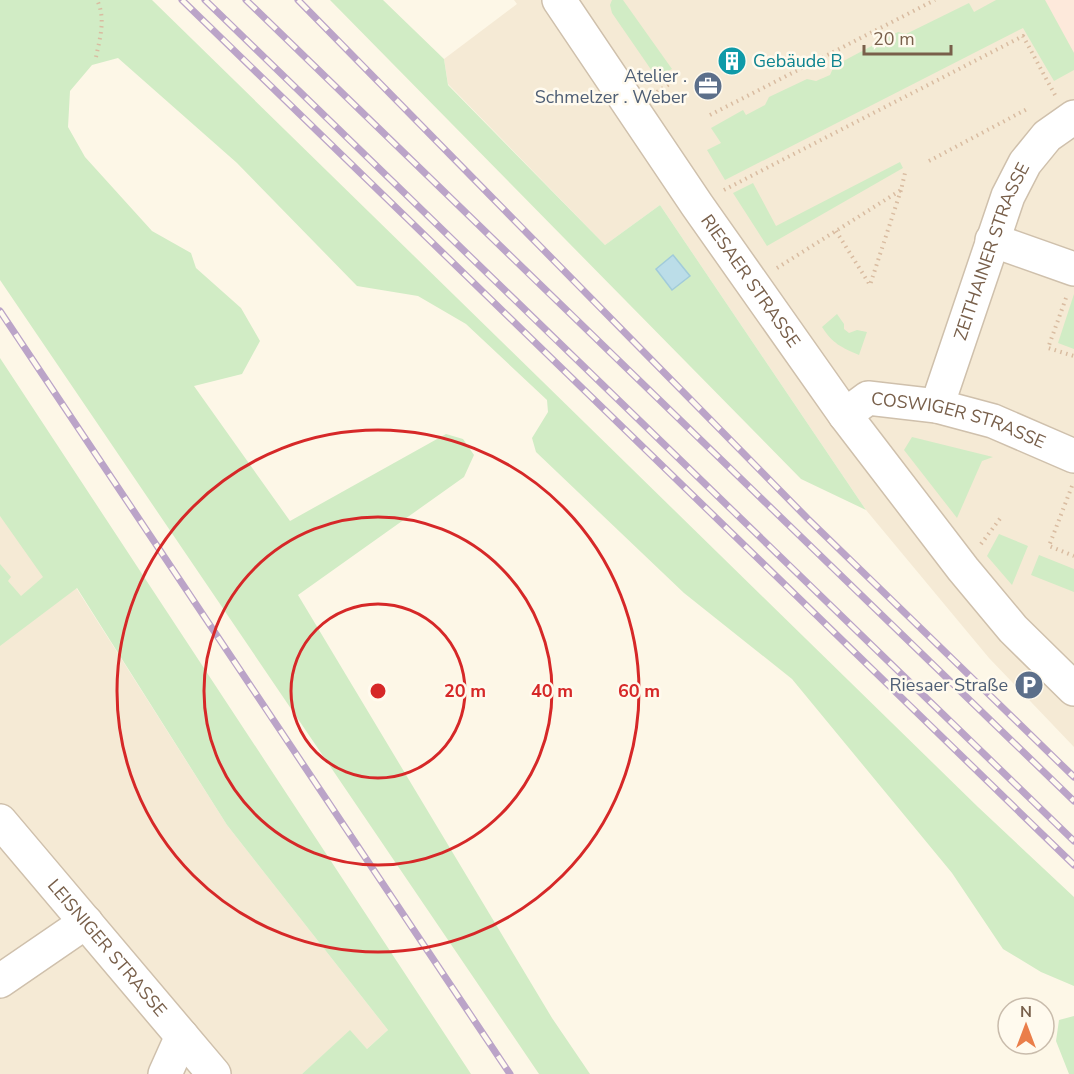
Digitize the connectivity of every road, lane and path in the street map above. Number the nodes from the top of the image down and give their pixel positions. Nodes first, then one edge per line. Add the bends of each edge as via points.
1 (97, 0) edge
2 (559, 0) edge
3 (935, 0) edge
4 (96, 57) dead end
5 (1034, 106) dead end
6 (1061, 108) edge
7 (710, 115) dead end
8 (929, 161) dead end
9 (905, 173) dead end
10 (901, 189) junction
11 (697, 205) junction
12 (836, 231) junction
13 (992, 240) junction
14 (787, 262) dead end
15 (1071, 282) edge
16 (1074, 356) edge
17 (937, 406) junction
18 (845, 415) junction
19 (1074, 456) edge
20 (1074, 480) edge
21 (1002, 516) dead end
22 (982, 543) dead end
23 (1074, 556) edge
24 (1074, 689) edge
25 (0, 821) edge
26 (86, 922) junction
27 (0, 981) edge
28 (182, 1036) junction
29 (165, 1074) edge
30 (214, 1074) edge

1 - 4 path via 102,9 102,32
2 - 11 street, RIESAER STRASSE
3 - 7 path
5 - 8 path
6 - 11 path via 1023,36
6 - 13 street, ZEITHAINER STRASSE via 1047,136 1025,163
9 - 10 path
10 - 12 path
10 - 12 path via 870,285
11 - 18 street, RIESAER STRASSE
12 - 14 path
13 - 15 street
13 - 17 street, ZEITHAINER STRASSE
15 - 16 path via 1048,348
17 - 18 street, COSWIGER STRASSE via 868,398
17 - 19 street, COSWIGER STRASSE via 993,421
18 - 24 street, RIESAER STRASSE via 1013,629
20 - 23 path via 1049,546
21 - 22 path
25 - 26 street, LEISNIGER STRASSE
26 - 27 street
26 - 28 street, LEISNIGER STRASSE
28 - 29 street
28 - 30 street, LEISNIGER STRASSE

